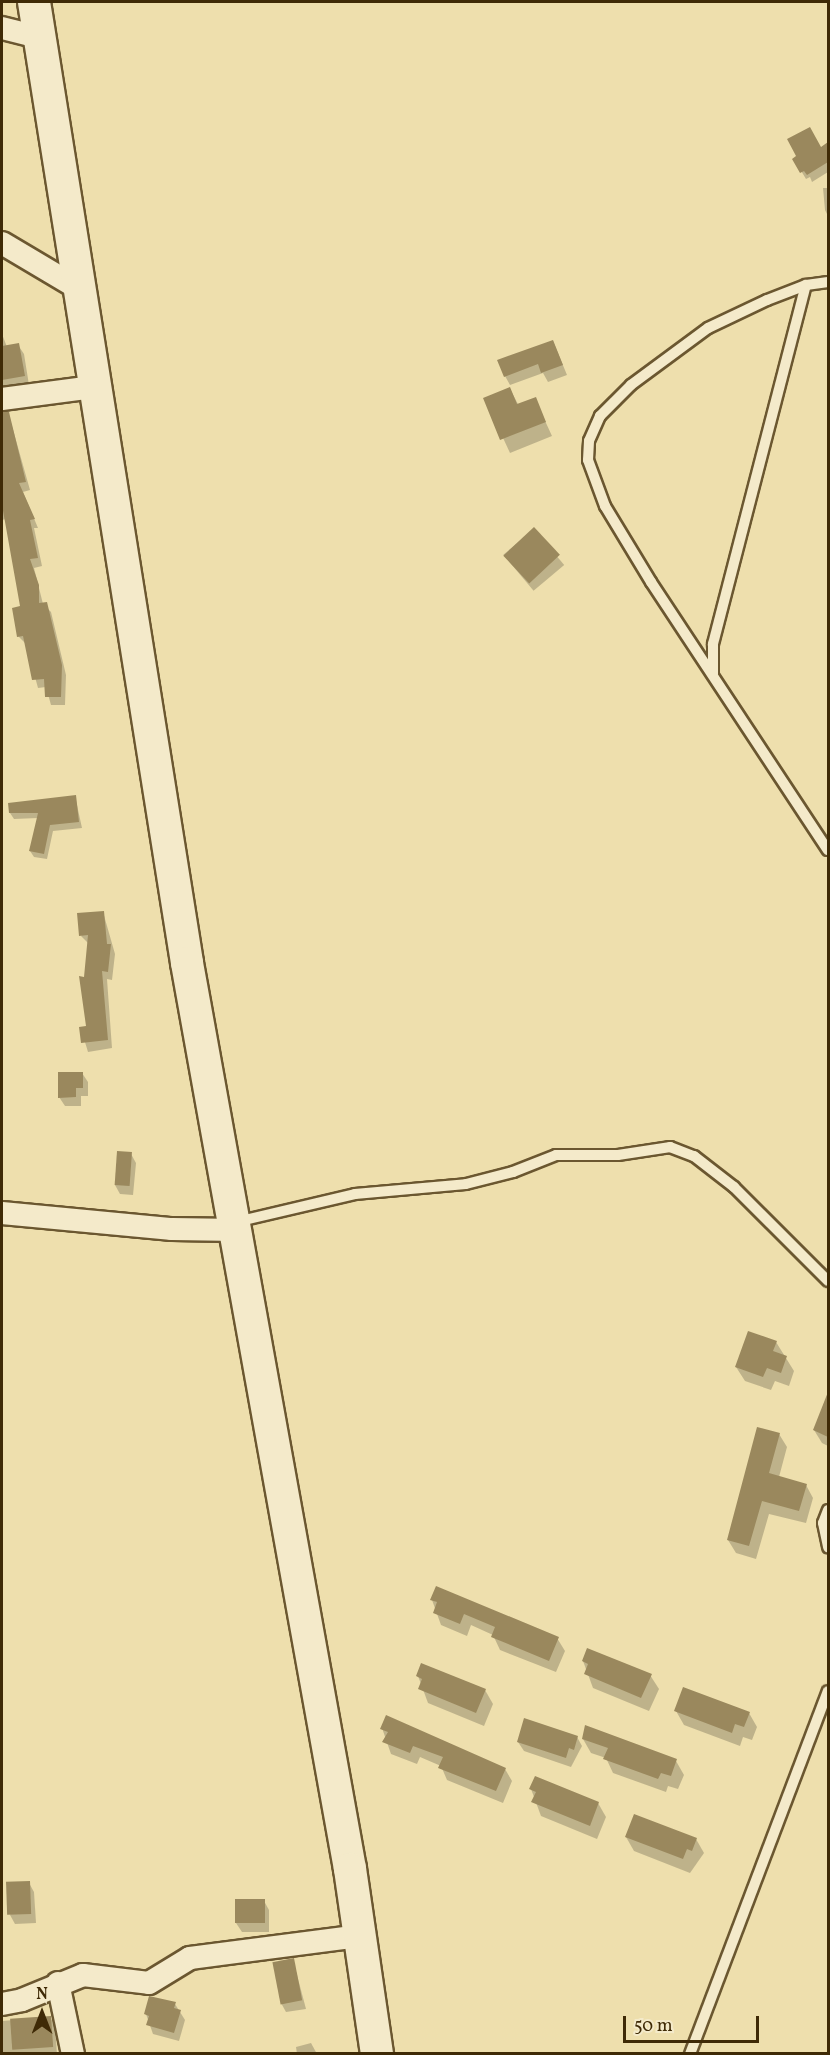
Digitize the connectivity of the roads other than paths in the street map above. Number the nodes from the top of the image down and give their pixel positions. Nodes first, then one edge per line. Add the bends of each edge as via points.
1 (34, 2) edge
2 (2, 28) edge
3 (42, 38) junction
4 (2, 243) edge
5 (828, 282) edge
6 (806, 285) junction
7 (81, 290) junction
8 (93, 387) junction
9 (2, 399) edge
10 (713, 678) junction
11 (828, 850) edge
12 (2, 1213) edge
13 (237, 1226) junction
14 (828, 1281) edge
15 (828, 1510) edge
16 (828, 1548) edge
17 (828, 1690) edge
18 (359, 1936) junction
19 (58, 1983) junction
20 (2, 2004) edge
21 (73, 2054) edge
22 (377, 2054) edge
23 (690, 2054) edge

1 - 3 street
2 - 3 street
3 - 7 street
4 - 7 street
5 - 6 lane
6 - 10 lane via 715,636
6 - 10 lane via 708,327 631,385 600,416 589,441 588,460 605,506
7 - 8 street
8 - 9 street
8 - 13 street via 187,963
10 - 11 lane via 780,771
12 - 13 street via 172,1229
13 - 14 lane via 355,1194 466,1184 556,1155 618,1155 670,1147 694,1156 734,1187
13 - 18 street
15 - 16 lane via 823,1523
17 - 23 lane
18 - 19 street via 190,1958 149,1983 83,1975
18 - 22 street
19 - 20 street via 22,2000
19 - 21 street

